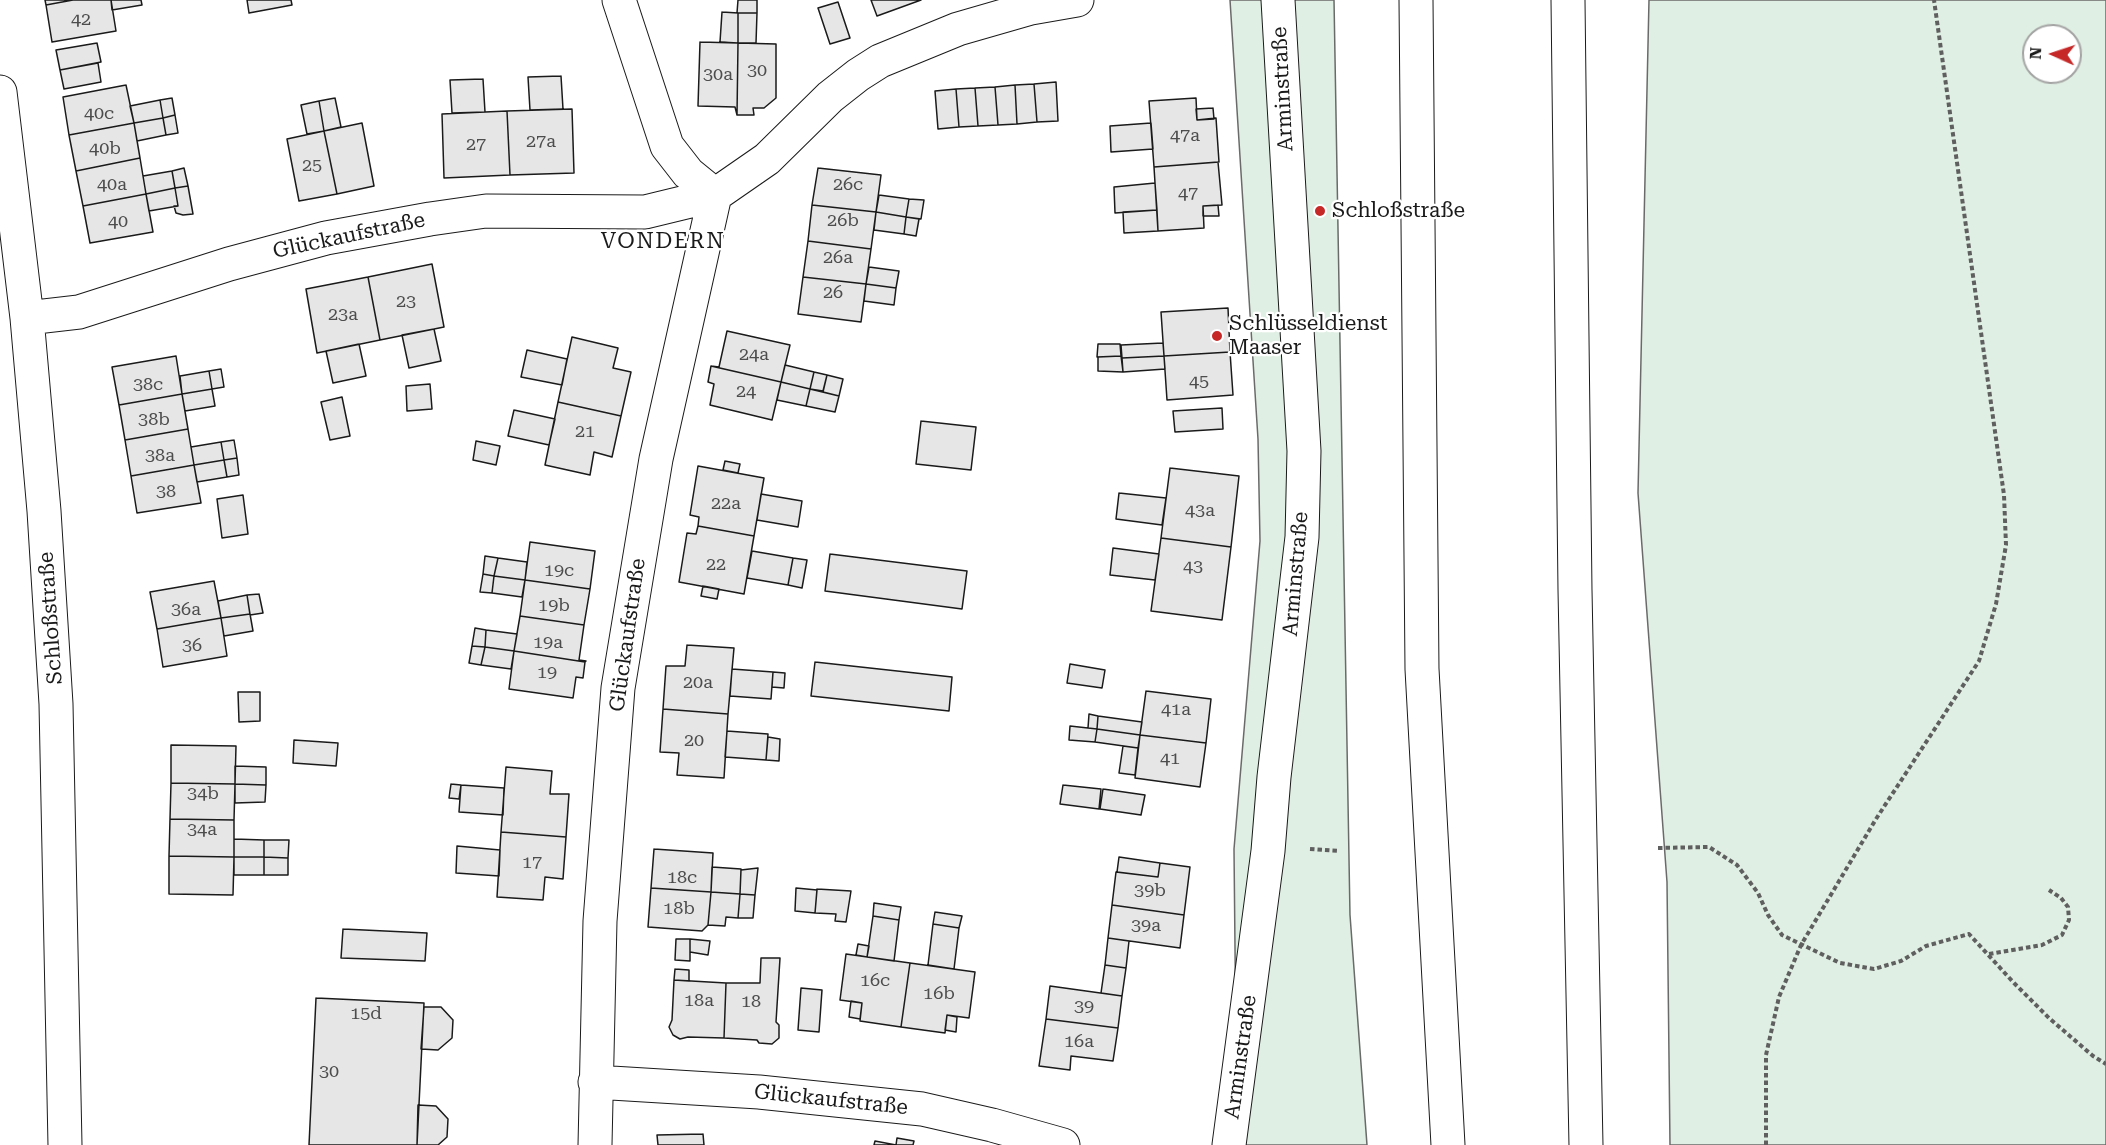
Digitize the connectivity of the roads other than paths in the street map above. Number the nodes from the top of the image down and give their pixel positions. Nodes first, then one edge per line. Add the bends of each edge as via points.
1 (619, 0) edge
2 (1077, 0) edge
3 (1278, 0) edge
4 (1416, 0) edge
5 (1568, 0) edge
6 (0, 92) edge
7 (715, 195) junction
8 (27, 318) junction
9 (595, 1082) junction
10 (65, 1145) edge
11 (595, 1145) edge
12 (1063, 1145) edge
13 (1229, 1145) edge
14 (1448, 1145) edge
15 (1586, 1145) edge

1 - 7 main road via 667,146 688,173
2 - 7 main road, Glückaufstraße via 1031,8 958,29 880,61 830,97 767,159
3 - 13 main road, Arminstraße via 1303,439 1302,537 1268,851
4 - 14 main road via 1422,669
5 - 15 main road
6 - 8 main road, Schloßstraße
7 - 8 main road, Glückaufstraße via 645,212 486,211 430,219 315,241 79,312
7 - 9 main road, Glückaufstraße via 656,459 618,688 600,921
8 - 10 main road, Schloßstraße via 56,704
9 - 11 main road, Glückaufstraße
9 - 12 main road, Glückaufstraße via 759,1092 922,1109

